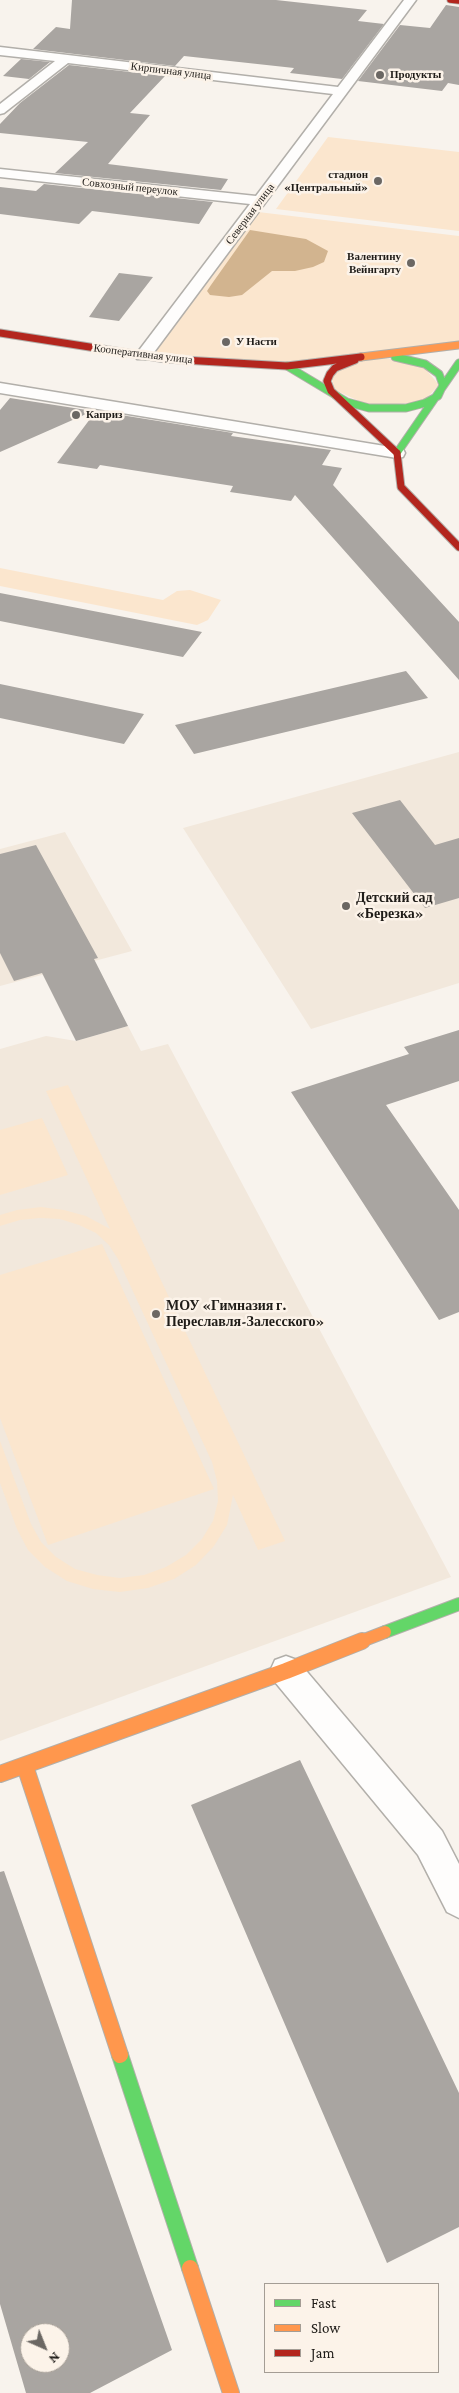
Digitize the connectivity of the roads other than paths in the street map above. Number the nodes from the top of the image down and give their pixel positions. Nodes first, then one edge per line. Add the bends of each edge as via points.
1 (410, 0) edge
2 (450, 0) edge
3 (459, 1) edge
4 (0, 51) edge
5 (65, 59) junction
6 (342, 92) junction
7 (0, 110) edge
8 (0, 173) edge
9 (259, 201) junction
10 (0, 333) edge
11 (459, 345) edge
12 (143, 356) junction
13 (378, 356) junction
14 (459, 363) edge
15 (287, 366) junction
16 (0, 388) edge
17 (331, 391) junction
18 (438, 396) junction
19 (397, 453) junction
20 (459, 546) edge
21 (459, 1604) edge
22 (286, 1671) junction
23 (25, 1766) junction
24 (0, 1774) edge
25 (459, 1900) edge
26 (232, 2393) edge

1 - 6 street, Северная улица
2 - 3 main road
4 - 5 street, Кирпичная улица
5 - 6 street, Кирпичная улица
5 - 7 street
6 - 9 street, Северная улица
8 - 9 street, Совхозный переулок
9 - 12 street, Северная улица
10 - 12 main road, Кооперативная улица
11 - 13 main road
12 - 15 main road, Кооперативная улица
13 - 15 main road, Кооперативная улица
13 - 17 main road via 352,360 335,368 327,381
13 - 18 main road via 425,364 438,374 443,385
14 - 18 main road
15 - 17 main road
16 - 19 street
17 - 18 main road via 346,402 386,410 425,403
17 - 19 main road
18 - 19 main road
19 - 20 main road via 401,487
21 - 22 main road
22 - 23 main road
22 - 25 street via 430,1843
23 - 24 main road
23 - 26 main road

